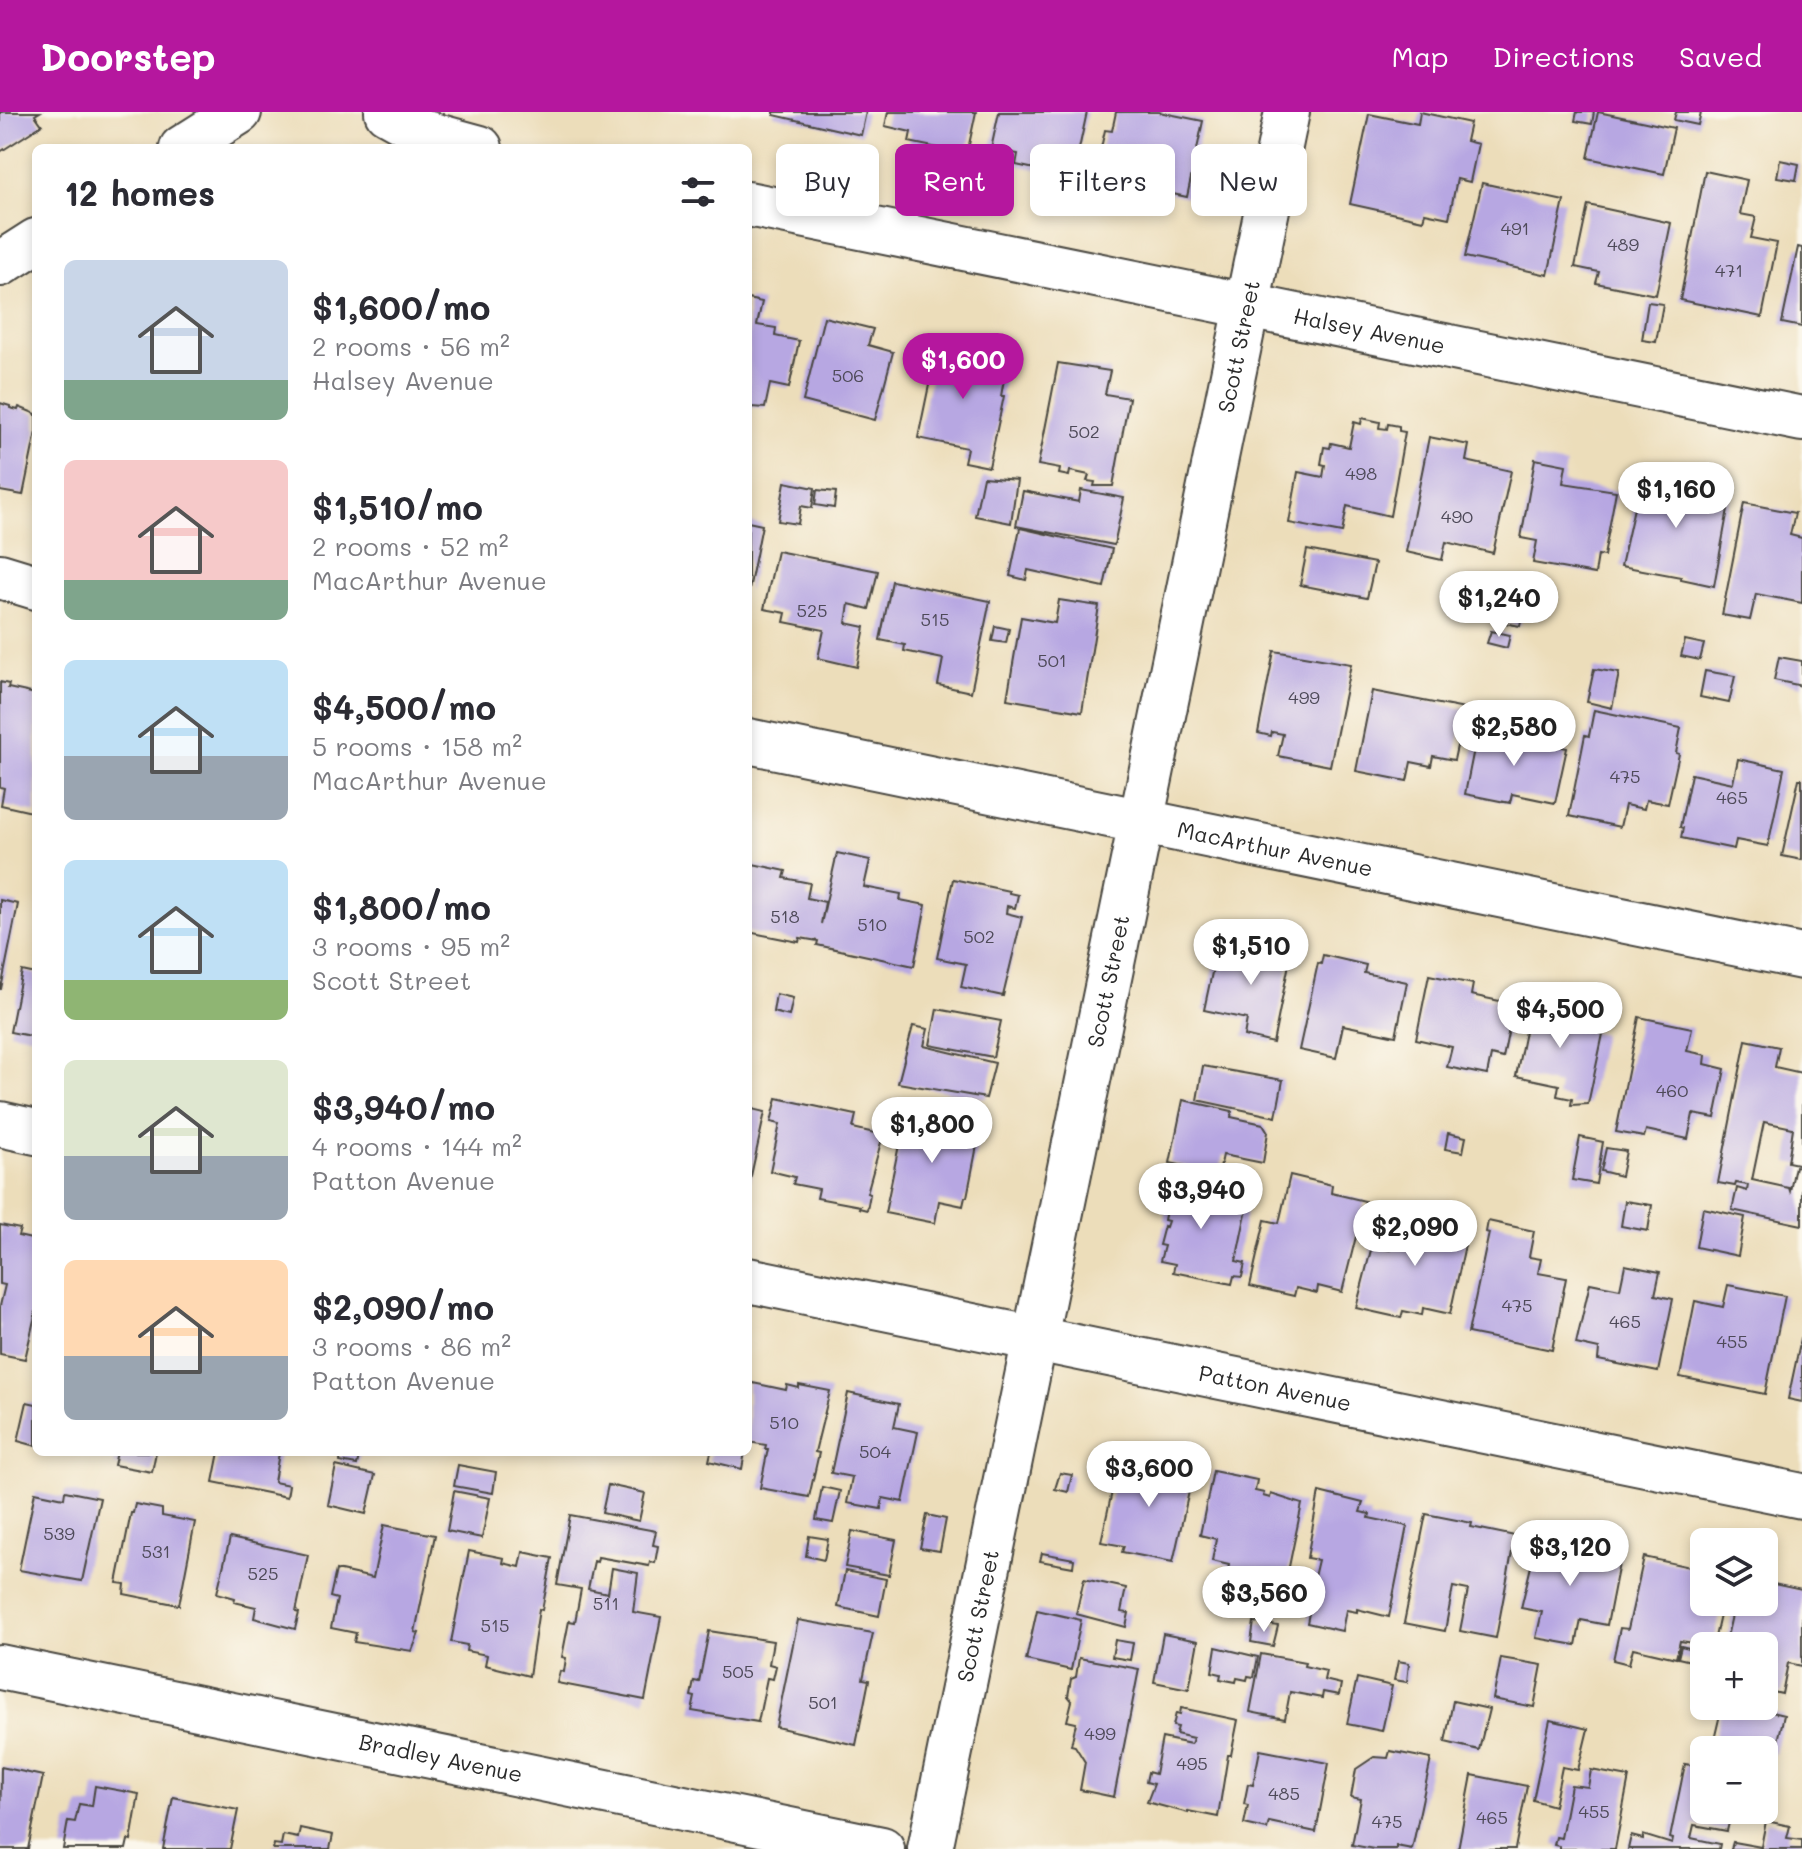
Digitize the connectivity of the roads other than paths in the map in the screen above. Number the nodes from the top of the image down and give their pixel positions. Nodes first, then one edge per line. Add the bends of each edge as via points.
1 (239, 112) edge
2 (387, 112) edge
3 (1287, 112) edge
4 (188, 144) edge
5 (465, 144) edge
6 (752, 205) edge
7 (32, 244) edge
8 (0, 264) edge
9 (1247, 306) junction
10 (1802, 419) edge
11 (0, 576) edge
12 (32, 586) edge
13 (752, 742) edge
14 (1141, 821) junction
15 (1802, 957) edge
16 (0, 1124) edge
17 (32, 1131) edge
18 (752, 1281) edge
19 (1035, 1339) junction
20 (1802, 1496) edge
21 (0, 1667) edge
22 (882, 1849) edge
23 (930, 1849) edge

1 - 4 street
2 - 5 street via 425,133
3 - 9 street, Scott Street
6 - 9 street, Halsey Avenue
7 - 8 street
9 - 10 street, Halsey Avenue
9 - 14 street, Scott Street
11 - 12 street
13 - 14 street, MacArthur Avenue
14 - 15 street, MacArthur Avenue
14 - 19 street, Scott Street
16 - 17 street
18 - 19 street, Patton Avenue
19 - 20 street, Patton Avenue
19 - 23 street, Scott Street
21 - 22 street, Bradley Avenue

